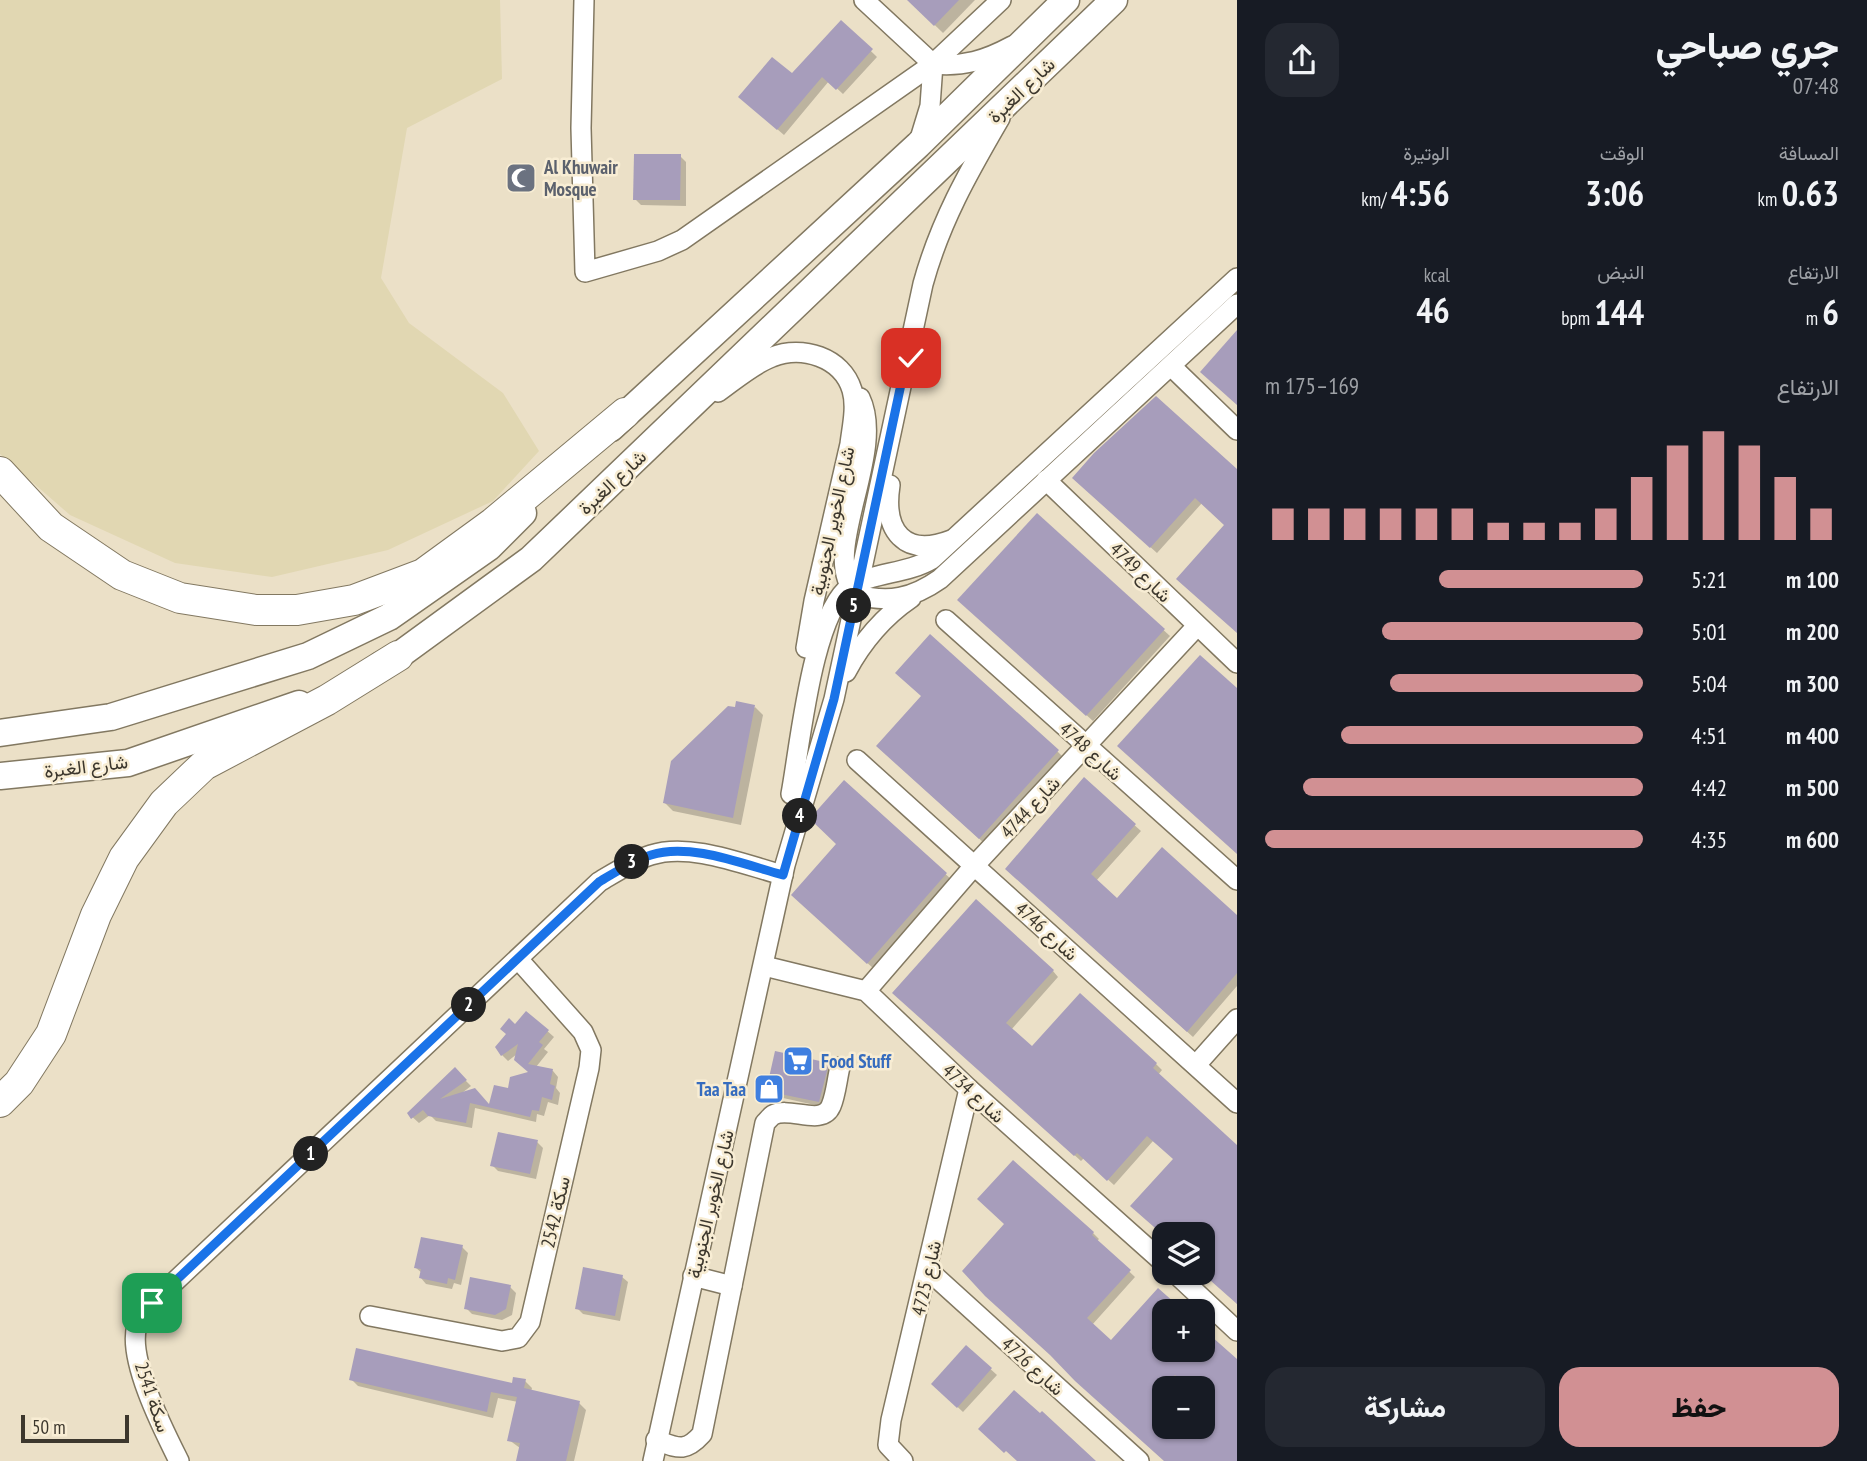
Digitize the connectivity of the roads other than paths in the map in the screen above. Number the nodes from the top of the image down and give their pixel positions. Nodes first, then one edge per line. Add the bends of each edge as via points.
1 (584, 0) edge
2 (864, 0) edge
3 (1001, 0) edge
4 (1066, 0) edge
5 (1114, 0) edge
6 (1023, 40) junction
7 (933, 64) junction
8 (1009, 102) junction
9 (918, 145) junction
10 (1237, 278) edge
11 (1237, 304) edge
12 (910, 342) junction
13 (1171, 366) junction
14 (852, 390) junction
15 (625, 413) junction
16 (675, 423) junction
17 (1237, 430) edge
18 (0, 472) edge
19 (1046, 480) junction
20 (963, 531) junction
21 (855, 588) junction
22 (917, 593) junction
23 (946, 620) dead end
24 (1197, 626) junction
25 (398, 656) junction
26 (1237, 663) edge
27 (834, 699) junction
28 (0, 733) edge
29 (1086, 746) junction
30 (857, 760) dead end
31 (0, 776) edge
32 (791, 794) junction
33 (974, 866) junction
34 (784, 870) junction
35 (1237, 880) edge
36 (518, 959) junction
37 (764, 966) junction
38 (866, 991) junction
39 (1237, 1019) edge
40 (1196, 1065) junction
41 (840, 1067) dead end
42 (968, 1089) junction
43 (0, 1102) edge
44 (1237, 1103) edge
45 (1152, 1252) edge
46 (928, 1270) junction
47 (694, 1276) junction
48 (1188, 1285) edge
49 (732, 1286) junction
50 (370, 1316) dead end
51 (1237, 1331) edge
52 (656, 1440) junction
53 (682, 1455) edge
54 (179, 1461) edge
55 (653, 1461) edge
56 (903, 1461) edge
57 (1139, 1461) edge

1 - 7 street via 585,272 682,240
2 - 7 street
3 - 7 street
4 - 6 main road, شارع الغبرة
5 - 8 main road, شارع الغبرة
6 - 7 street via 981,61
6 - 9 main road, شارع الغبرة
7 - 9 street via 930,106
8 - 12 street, شارع الخوير الجنوبية via 940,229
8 - 16 main road, شارع الغبرة
9 - 15 main road, شارع الغبرة
10 - 20 street, شارع الخوير الجنوبية
11 - 13 street, شارع الخوير الجنوبية
12 - 20 street via 910,371 888,516 904,541 919,547 950,540
12 - 21 street, شارع الخوير الجنوبية
13 - 17 street
13 - 19 street, شارع الخوير الجنوبية
14 - 16 street via 837,366 825,359 786,352 757,365
14 - 21 street via 861,399 867,428 844,566
14 - 32 street, شارع الخوير الجنوبية via 850,444 814,601 796,719
15 - 18 highway via 493,523 423,574 354,600 297,610 256,610 180,598 122,575 51,527
15 - 28 main road, شارع الغبرة via 489,547 389,617 308,656 111,717
16 - 25 main road, شارع الغبرة via 531,559
19 - 22 street, شارع الخوير الجنوبية via 948,571
19 - 24 street, 4749 شارع
20 - 21 street, شارع الخوير الجنوبية via 922,565
21 - 22 street, شارع الخوير الجنوبية via 888,600
21 - 27 street, شارع الخوير الجنوبية
21 - 32 street via 831,608 821,635
22 - 27 street via 867,639
23 - 29 street, 4748 شارع
24 - 26 street, 4749 شارع
24 - 29 street, 4744 شارع
25 - 31 main road, شارع الغبرة via 301,704 128,763
25 - 43 highway via 327,700 204,765 164,803 124,858 96,915 51,1034 19,1083
27 - 34 street, شارع الخوير الجنوبية
29 - 33 street, 4744 شارع
29 - 35 street, 4748 شارع
30 - 33 street, 4746 شارع
32 - 34 street, شارع الخوير الجنوبية
33 - 38 street, 4744 شارع
33 - 40 street, 4746 شارع
34 - 36 street, سكة 2541 via 693,851 654,854 599,882
34 - 37 street, شارع الخوير الجنوبية
36 - 50 street, سكة 2542 via 583,1032 591,1050 530,1322 518,1338 502,1341
36 - 54 street, سكة 2541 via 152,1303 137,1326 139,1359 152,1405
37 - 38 street
37 - 47 street, شارع الخوير الجنوبية
38 - 42 street, 4734 شارع
39 - 40 street
40 - 44 street, 4746 شارع
41 - 49 street via 827,1112 817,1116 784,1112 765,1123
42 - 45 street, 4734 شارع
42 - 46 street, 4725 شارع
46 - 56 street, 4725 شارع via 891,1420 888,1445
46 - 57 street, 4726 شارع
47 - 49 street
47 - 52 street, شارع الخوير الجنوبية
48 - 51 street
49 - 53 street via 702,1434
52 - 53 street
52 - 55 street, شارع الخوير الجنوبية

